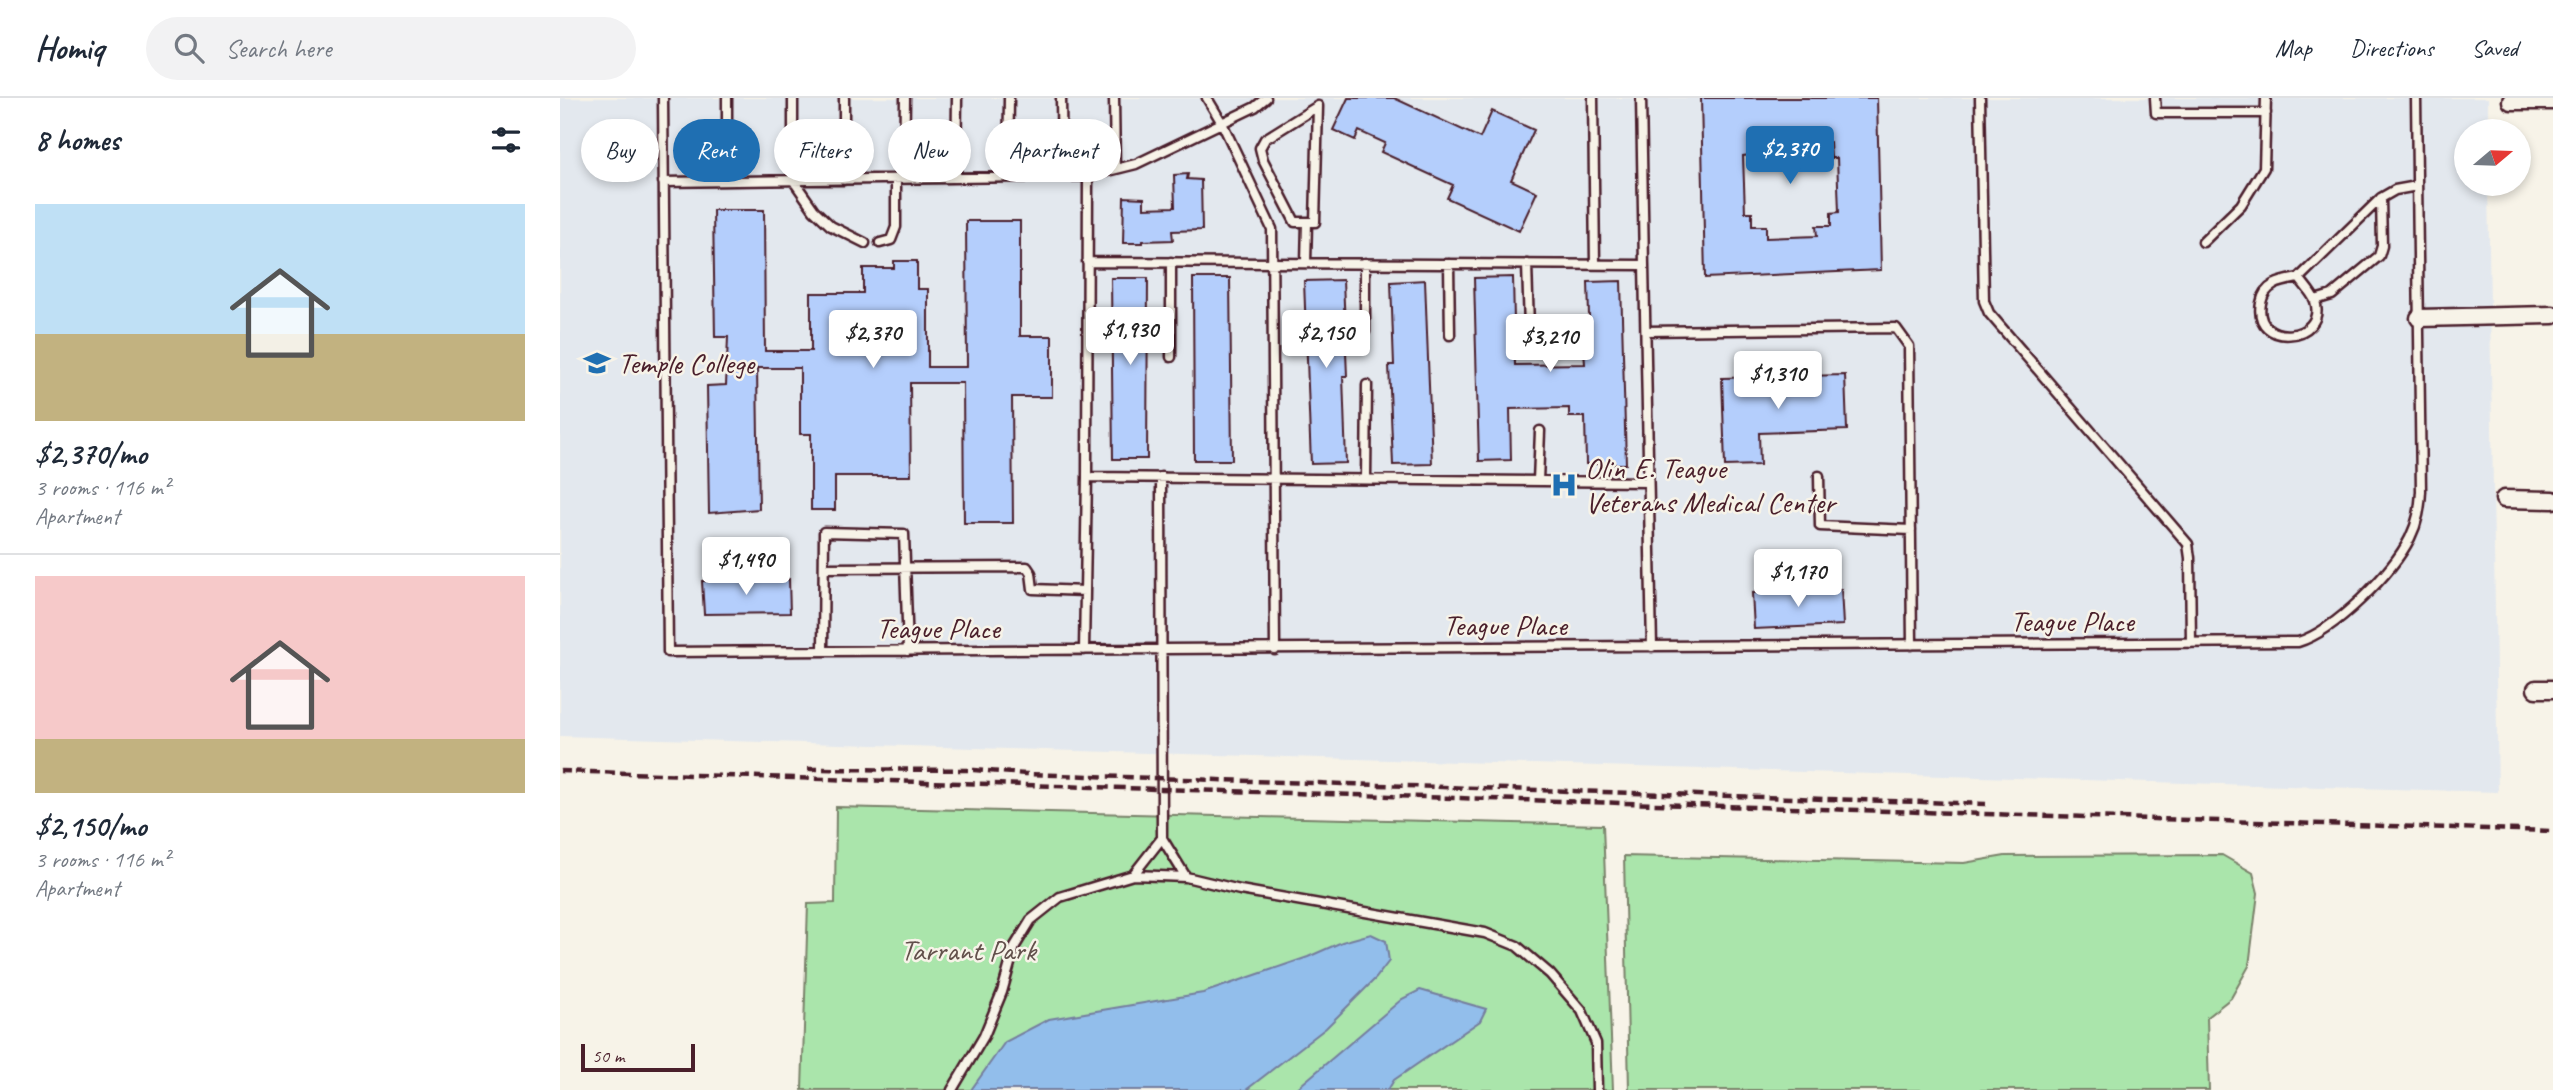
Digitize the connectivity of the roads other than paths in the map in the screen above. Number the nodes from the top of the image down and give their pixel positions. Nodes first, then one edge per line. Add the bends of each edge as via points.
1 (663, 98) edge
2 (727, 98) edge
3 (793, 98) edge
4 (844, 98) edge
5 (905, 98) edge
6 (957, 98) edge
7 (1009, 98) edge
8 (1061, 98) edge
9 (1114, 98) edge
10 (1207, 98) edge
11 (1266, 98) edge
12 (1593, 98) edge
13 (1642, 98) edge
14 (1980, 98) edge
15 (2155, 98) edge
16 (2266, 98) edge
17 (2416, 98) edge
18 (2511, 101) dead end
19 (2553, 101) edge
20 (2266, 113) junction
21 (727, 119) edge
22 (793, 119) edge
23 (844, 119) edge
24 (904, 119) edge
25 (957, 119) edge
26 (1009, 119) edge
27 (1061, 119) edge
28 (1114, 119) edge
29 (1222, 123) junction
30 (1121, 168) edge
31 (695, 182) edge
32 (794, 182) edge
33 (900, 182) edge
34 (1088, 182) edge
35 (663, 183) junction
36 (2417, 186) junction
37 (2381, 198) junction
38 (1307, 222) junction
39 (2203, 242) dead end
40 (864, 243) dead end
41 (880, 243) dead end
42 (1087, 262) junction
43 (1171, 262) junction
44 (1272, 262) junction
45 (1306, 263) junction
46 (1365, 263) junction
47 (1449, 264) junction
48 (1527, 264) junction
49 (1595, 264) junction
50 (1644, 264) junction
51 (2299, 278) junction
52 (2315, 300) junction
53 (2553, 315) edge
54 (2419, 318) junction
55 (1529, 328) dead end
56 (1646, 331) junction
57 (1365, 332) dead end
58 (1450, 335) dead end
59 (1171, 356) dead end
60 (1367, 385) dead end
61 (1540, 432) dead end
62 (1819, 476) dead end
63 (1087, 477) junction
64 (1161, 477) junction
65 (1273, 478) junction
66 (1366, 479) junction
67 (1538, 481) junction
68 (1648, 482) junction
69 (2504, 499) dead end
70 (2553, 500) edge
71 (1911, 530) junction
72 (824, 568) junction
73 (906, 569) junction
74 (1085, 590) junction
75 (2190, 643) junction
76 (1912, 645) junction
77 (1652, 647) junction
78 (1084, 650) junction
79 (1163, 650) junction
80 (1275, 650) junction
81 (823, 651) junction
82 (908, 651) junction
83 (2536, 688) dead end
84 (2553, 689) edge
85 (1162, 838) junction
86 (1133, 875) junction
87 (1186, 877) junction
88 (952, 1090) edge
89 (1597, 1090) edge

1 - 35 lane, Teague Place
2 - 21 lane
3 - 22 lane
4 - 23 lane
5 - 24 lane
6 - 25 lane
7 - 26 lane
8 - 27 lane
9 - 28 lane
10 - 29 lane
11 - 29 lane
12 - 49 lane
13 - 50 lane
14 - 75 lane via 1984,301 1989,313 2188,544
15 - 20 lane via 2155,113
16 - 20 lane
17 - 36 lane, Teague Place
18 - 19 street
20 - 39 lane via 2264,168 2241,205
29 - 30 lane
29 - 44 lane via 1272,229
31 - 35 lane
32 - 40 lane via 831,226
33 - 41 lane via 896,227 891,240
34 - 42 lane
35 - 81 lane, Teague Place via 668,652
36 - 37 lane
36 - 54 lane, Teague Place
37 - 51 lane
37 - 52 lane via 2379,256 2332,295
38 - 38 lane via 1315,222 1318,106 1265,139 1261,148 1295,222
38 - 45 lane
42 - 43 lane
42 - 63 lane
43 - 44 lane
43 - 59 lane
44 - 45 lane
44 - 65 lane
45 - 46 lane
46 - 47 lane
46 - 57 lane
47 - 48 lane
47 - 58 lane
48 - 49 lane
48 - 55 lane
49 - 50 lane
50 - 56 lane
51 - 52 lane
51 - 52 lane via 2280,281 2266,291 2260,308 2266,326 2282,335 2300,334 2313,321
53 - 54 street
54 - 75 lane, Teague Place via 2419,517 2396,560 2332,626 2313,638
56 - 68 lane
56 - 71 lane via 1896,328 1909,346
60 - 66 lane
61 - 67 lane
62 - 71 lane via 1820,526
63 - 64 lane
63 - 74 lane
64 - 65 lane
64 - 79 lane
65 - 66 lane
65 - 80 lane
66 - 67 lane
67 - 68 lane
68 - 77 lane
69 - 70 street
71 - 76 lane
72 - 73 lane
72 - 73 lane via 824,532 904,534
72 - 81 lane
73 - 74 lane via 1027,567 1033,590
73 - 82 lane
74 - 78 lane
75 - 76 lane, Teague Place
76 - 77 lane, Teague Place
77 - 80 lane, Teague Place
78 - 79 lane, Teague Place
78 - 82 lane, Teague Place
79 - 80 lane, Teague Place
79 - 85 lane
81 - 82 lane, Teague Place
83 - 84 street
85 - 86 lane
85 - 87 lane
86 - 87 lane
86 - 88 lane via 1060,897 1031,920 1016,946 984,1036
87 - 89 lane via 1485,933 1517,946 1550,974 1582,1011 1596,1043

